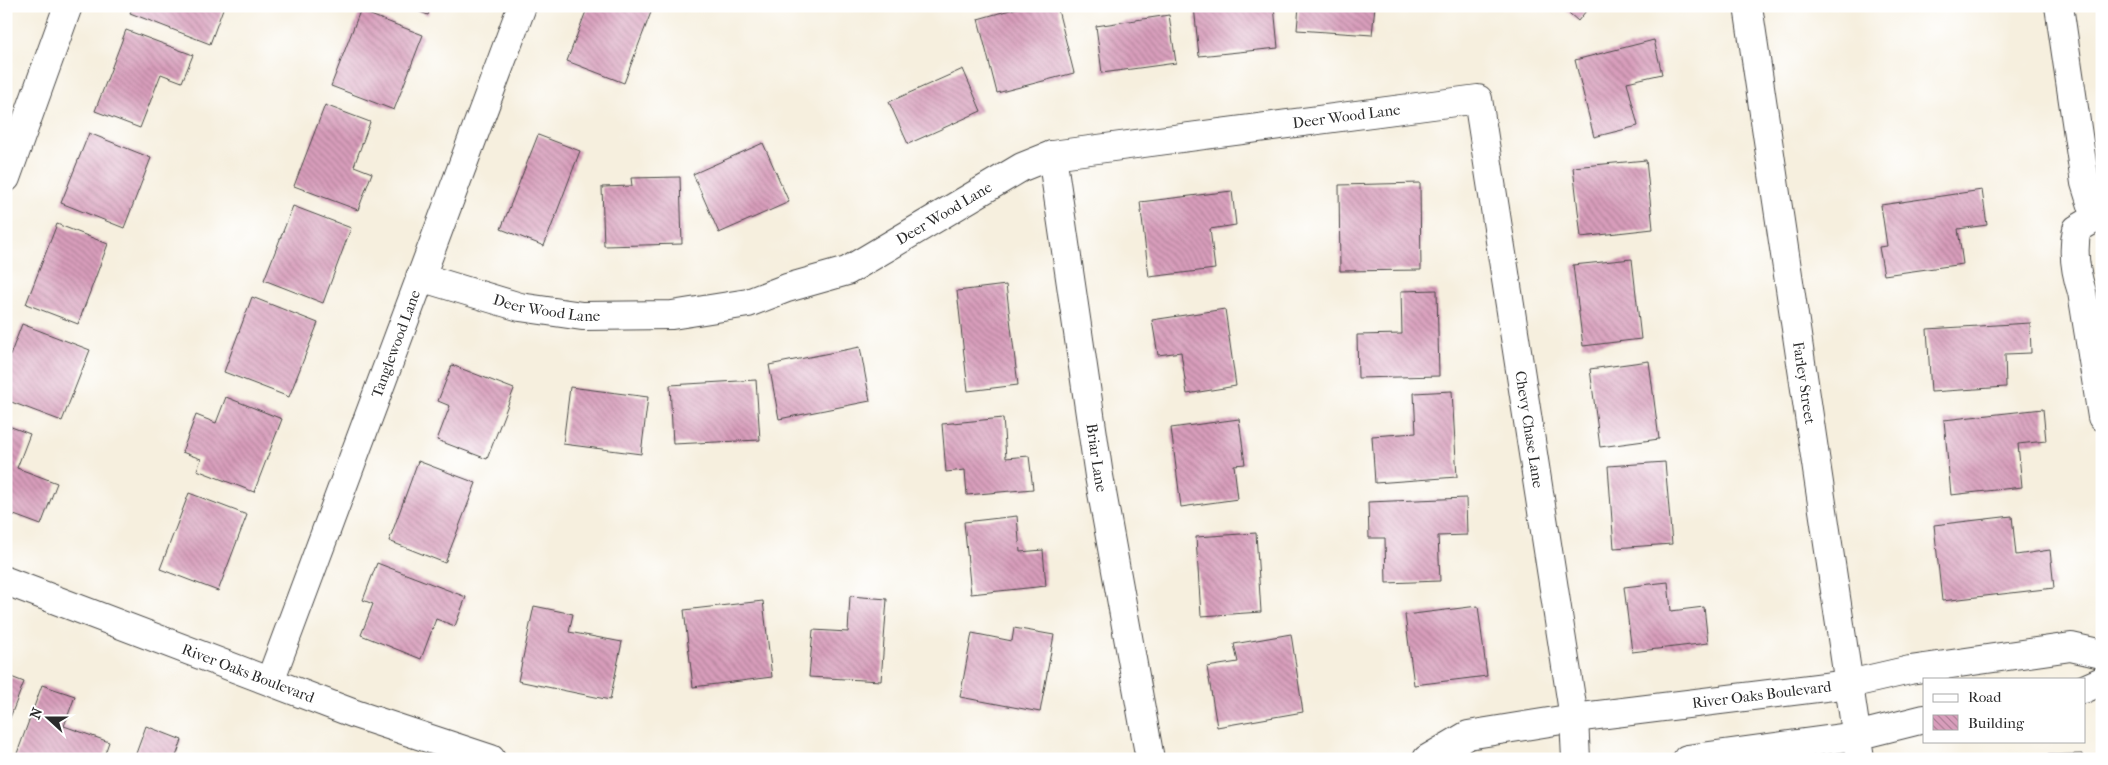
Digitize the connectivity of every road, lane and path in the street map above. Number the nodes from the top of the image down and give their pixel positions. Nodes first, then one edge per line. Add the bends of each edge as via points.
1 (68, 6) edge
2 (522, 6) edge
3 (1748, 6) edge
4 (2059, 6) edge
5 (1478, 99) joint
6 (1052, 155) junction
7 (6, 178) edge
8 (2092, 222) edge
9 (420, 277) junction
10 (2102, 417) edge
11 (6, 581) edge
12 (2102, 654) edge
13 (270, 681) junction
14 (2102, 681) edge
15 (1848, 684) junction
16 (2086, 688) edge
17 (1574, 718) junction
18 (1923, 719) edge
19 (1858, 747) edge
20 (491, 759) edge
21 (1150, 759) edge
22 (1427, 759) edge
23 (1576, 759) edge
24 (1687, 759) edge

1 - 7 street
2 - 9 street, Tanglewood Lane
3 - 15 street, Farley Street
4 - 8 street
5 - 6 street, Deer Wood Lane
5 - 17 street, Chevy Chase Lane
6 - 9 street, Deer Wood Lane via 1022,167 847,271 748,303 672,316 582,316 520,307
6 - 21 street, Briar Lane via 1100,476
8 - 10 street via 2073,245
9 - 13 street, Tanglewood Lane
11 - 13 street, River Oaks Boulevard
12 - 15 street, River Oaks Boulevard via 2071,647 1910,670
13 - 20 street, River Oaks Boulevard via 355,714
14 - 16 street
15 - 17 street, River Oaks Boulevard
15 - 19 street, Farley Street
17 - 22 street, River Oaks Boulevard via 1468,735
17 - 23 street, Chevy Chase Lane
18 - 19 street
19 - 24 street

